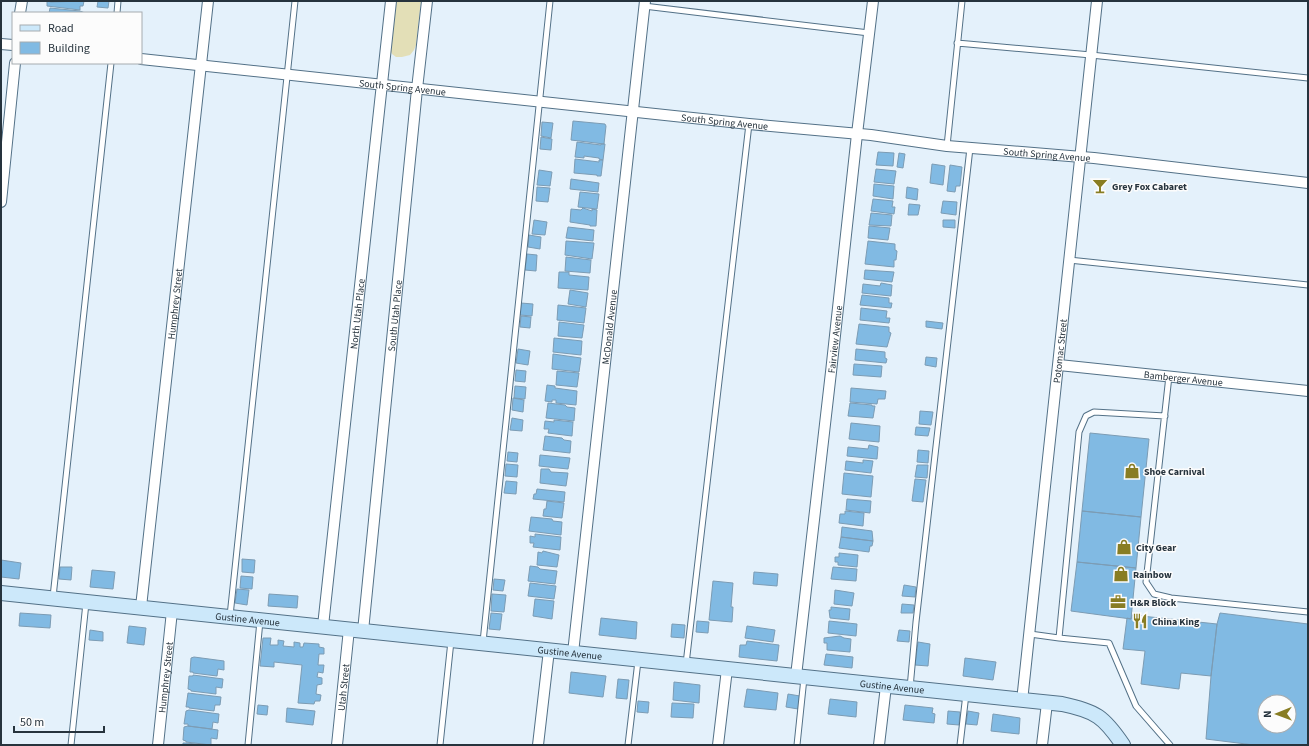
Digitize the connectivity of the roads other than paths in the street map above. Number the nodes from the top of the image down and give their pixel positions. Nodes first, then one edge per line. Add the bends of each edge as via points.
1 (22, 1) edge
2 (118, 1) edge
3 (208, 1) edge
4 (295, 1) edge
5 (391, 1) edge
6 (427, 1) edge
7 (550, 1) edge
8 (873, 1) edge
9 (962, 1) edge
10 (1097, 1) edge
11 (644, 4) edge
12 (20, 12) edge
13 (117, 12) edge
14 (869, 32) junction
15 (957, 42) junction
16 (1, 44) edge
17 (12, 45) edge
18 (1091, 55) junction
19 (142, 59) edge
20 (15, 64) edge
21 (111, 64) edge
22 (201, 65) junction
23 (287, 75) junction
24 (1308, 78) edge
25 (382, 85) junction
26 (417, 88) junction
27 (540, 102) junction
28 (633, 112) junction
29 (749, 124) junction
30 (857, 134) junction
31 (946, 146) junction
32 (970, 148) junction
33 (1080, 157) junction
34 (1308, 183) edge
35 (1, 202) edge
36 (1069, 260) junction
37 (1308, 285) edge
38 (1059, 365) junction
39 (1169, 376) junction
40 (1308, 391) edge
41 (1165, 416) junction
42 (1, 592) edge
43 (53, 598) junction
44 (86, 602) junction
45 (141, 607) junction
46 (172, 611) junction
47 (1308, 612) edge
48 (230, 617) junction
49 (260, 620) junction
50 (322, 626) junction
51 (349, 629) junction
52 (363, 631) junction
53 (1030, 634) junction
54 (1059, 638) junction
55 (452, 640) junction
56 (483, 643) junction
57 (548, 650) junction
58 (573, 653) junction
59 (638, 660) junction
60 (685, 665) junction
61 (727, 669) junction
62 (800, 677) junction
63 (886, 686) junction
64 (910, 689) junction
65 (966, 694) junction
66 (1022, 700) junction
67 (1047, 703) junction
68 (72, 745) edge
69 (158, 745) edge
70 (248, 745) edge
71 (337, 745) edge
72 (440, 745) edge
73 (538, 745) edge
74 (628, 745) edge
75 (718, 745) edge
76 (797, 745) edge
77 (879, 745) edge
78 (960, 745) edge
79 (1042, 745) edge
80 (1123, 745) edge
81 (1170, 745) edge

1 - 12 street
2 - 13 lane
3 - 22 street, Humphrey Street
4 - 23 lane
5 - 25 street, North Utah Place
6 - 26 street, South Utah Place
7 - 27 lane
8 - 14 street, Fairview Avenue
9 - 15 lane
10 - 18 street, Potomac Street
11 - 14 lane
11 - 28 street, McDonald Avenue
14 - 30 street, Fairview Avenue
15 - 18 lane
15 - 31 lane
16 - 17 street
18 - 24 lane
18 - 33 street, Potomac Street
19 - 22 street, South Spring Avenue
20 - 35 street
21 - 43 lane
22 - 23 street, South Spring Avenue
22 - 45 street, Humphrey Street
23 - 25 street, South Spring Avenue
23 - 48 lane
25 - 26 street, South Spring Avenue
25 - 50 street, North Utah Place
26 - 27 street, South Spring Avenue
26 - 52 street, South Utah Place
27 - 28 street, South Spring Avenue
27 - 56 lane
28 - 29 street, South Spring Avenue
28 - 58 street, McDonald Avenue
29 - 30 street, South Spring Avenue
29 - 60 lane
30 - 31 street, South Spring Avenue
30 - 62 street, Fairview Avenue
31 - 32 street, South Spring Avenue
32 - 33 street, South Spring Avenue
32 - 64 lane
33 - 34 street, South Spring Avenue
33 - 36 street, Potomac Street
36 - 37 lane
36 - 38 street, Potomac Street
38 - 39 street, Bamberger Avenue
38 - 53 street, Potomac Street
39 - 40 street, Bamberger Avenue
39 - 41 lane
41 - 47 lane via 1146,582 1154,594
41 - 54 lane via 1094,412 1086,416 1079,432
42 - 43 street, Gustine Avenue
43 - 44 street, Gustine Avenue
44 - 45 street, Gustine Avenue
44 - 68 lane
45 - 46 street, Gustine Avenue
46 - 48 street, Gustine Avenue
46 - 69 street, Humphrey Street
48 - 49 street, Gustine Avenue
49 - 50 street, Gustine Avenue
49 - 70 lane
50 - 51 street, Gustine Avenue
51 - 52 street, Gustine Avenue
51 - 71 street, Utah Street
52 - 55 street, Gustine Avenue
53 - 54 lane
53 - 66 street, Potomac Street
54 - 81 lane via 1109,643 1136,706
55 - 56 street, Gustine Avenue
55 - 72 lane
56 - 57 street, Gustine Avenue
57 - 58 street, Gustine Avenue
57 - 73 street
58 - 59 street, Gustine Avenue
59 - 60 street, Gustine Avenue
59 - 74 lane
60 - 61 street, Gustine Avenue
61 - 62 street, Gustine Avenue
61 - 75 street
62 - 63 street, Gustine Avenue
62 - 76 lane
63 - 64 street, Gustine Avenue
63 - 77 street
64 - 65 street, Gustine Avenue
65 - 66 street, Gustine Avenue
65 - 78 lane
66 - 67 street, Gustine Avenue
67 - 79 street
67 - 80 street, Gustine Avenue via 1075,707 1100,716

